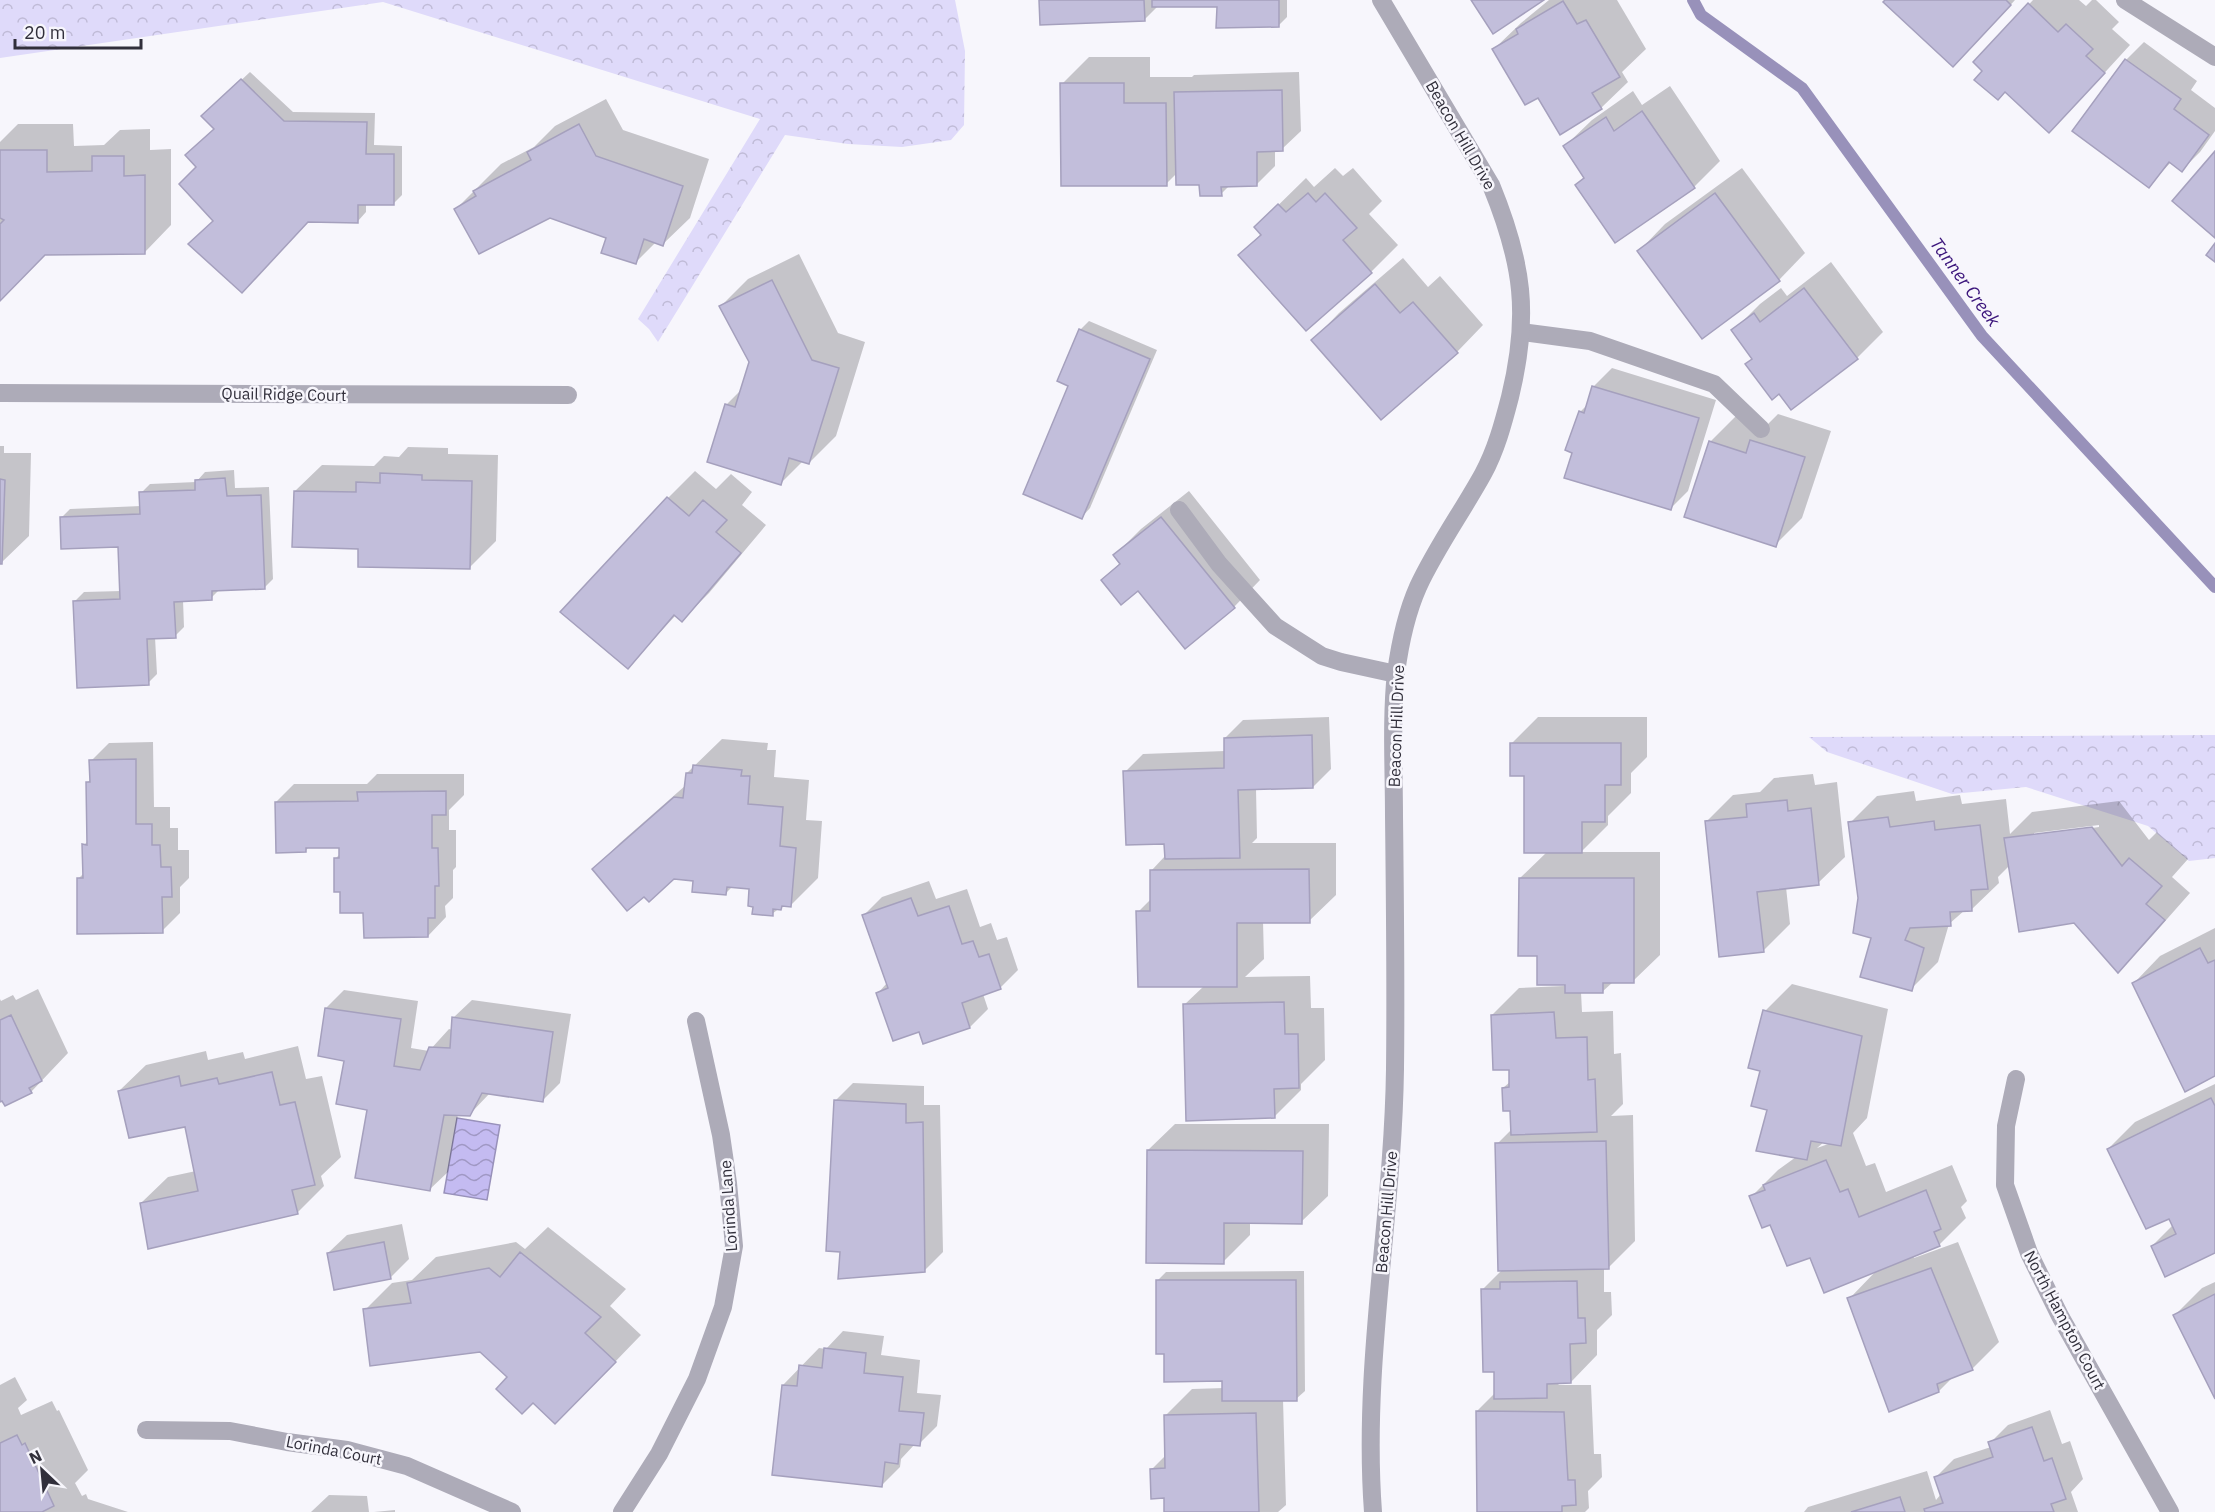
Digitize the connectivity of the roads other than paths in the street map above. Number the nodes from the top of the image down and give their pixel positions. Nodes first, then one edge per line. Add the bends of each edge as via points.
1 (1382, 0) edge
2 (2125, 0) edge
3 (2215, 57) edge
4 (1522, 332) junction
5 (0, 393) edge
6 (568, 395) dead end
7 (1761, 429) dead end
8 (1179, 510) dead end
9 (1396, 674) junction
10 (696, 1021) dead end
11 (2016, 1079) dead end
12 (146, 1430) dead end
13 (512, 1512) edge
14 (622, 1512) edge
15 (1373, 1512) edge
16 (2170, 1512) edge

1 - 4 street, Beacon Hill Drive via 1491,184 1518,270
2 - 3 street
4 - 7 street via 1590,341 1714,384
4 - 9 street, Beacon Hill Drive via 1496,447 1419,586 1407,615
5 - 6 street, Quail Ridge Court
8 - 9 street via 1219,564 1275,626 1322,656
9 - 15 street, Beacon Hill Drive via 1395,1071 1373,1387
10 - 14 street, Lorinda Lane via 723,1149 734,1246 723,1307 697,1379 659,1454
11 - 16 street, North Hampton Court via 2006,1126 2005,1185 2029,1252 2060,1316
12 - 13 street, Lorinda Court via 230,1431 347,1450 407,1466

